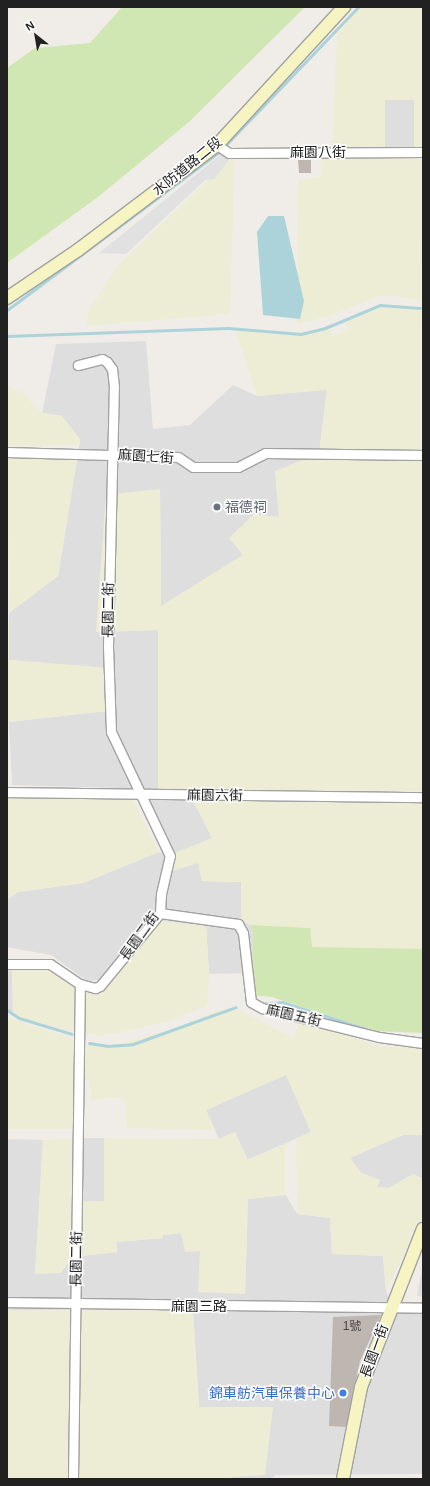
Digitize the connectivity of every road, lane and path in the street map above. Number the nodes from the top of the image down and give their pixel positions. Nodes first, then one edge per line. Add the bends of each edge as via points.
1 (344, 7) edge
2 (217, 145) junction
3 (423, 152) edge
4 (7, 298) edge
5 (78, 365) dead end
6 (7, 452) edge
7 (111, 453) junction
8 (423, 454) edge
9 (7, 792) edge
10 (141, 794) junction
11 (423, 797) edge
12 (160, 913) junction
13 (7, 964) edge
14 (80, 984) junction
15 (423, 1043) edge
16 (423, 1229) edge
17 (7, 1302) edge
18 (76, 1305) junction
19 (390, 1307) junction
20 (423, 1308) edge
21 (72, 1479) edge
22 (343, 1479) edge

1 - 2 street, 水防道路二段
2 - 3 street, 麻園八街 via 229,153
2 - 4 street, 水防道路二段 via 78,250
5 - 7 street, 長園二街 via 102,359 112,369 114,387
6 - 7 street, 麻園七街
7 - 8 street, 麻園七街 via 178,457 193,468 238,467 265,453
7 - 10 street, 長園二街 via 108,647 111,732
9 - 10 street, 麻園六街
10 - 11 street, 麻園六街
10 - 12 street, 長園二街 via 170,856 161,894
12 - 14 street, 長園二街 via 100,986 95,988
12 - 15 street, 麻園五街 via 238,924 243,933 251,1002 262,1008 379,1037
13 - 14 street via 50,964
14 - 18 street, 長園二街
16 - 19 street, 長園一街
17 - 18 street, 麻園三路
18 - 19 street, 麻園三路
18 - 21 street, 長園二街
19 - 20 street, 麻園三路
19 - 22 street, 長園一街 via 361,1387

